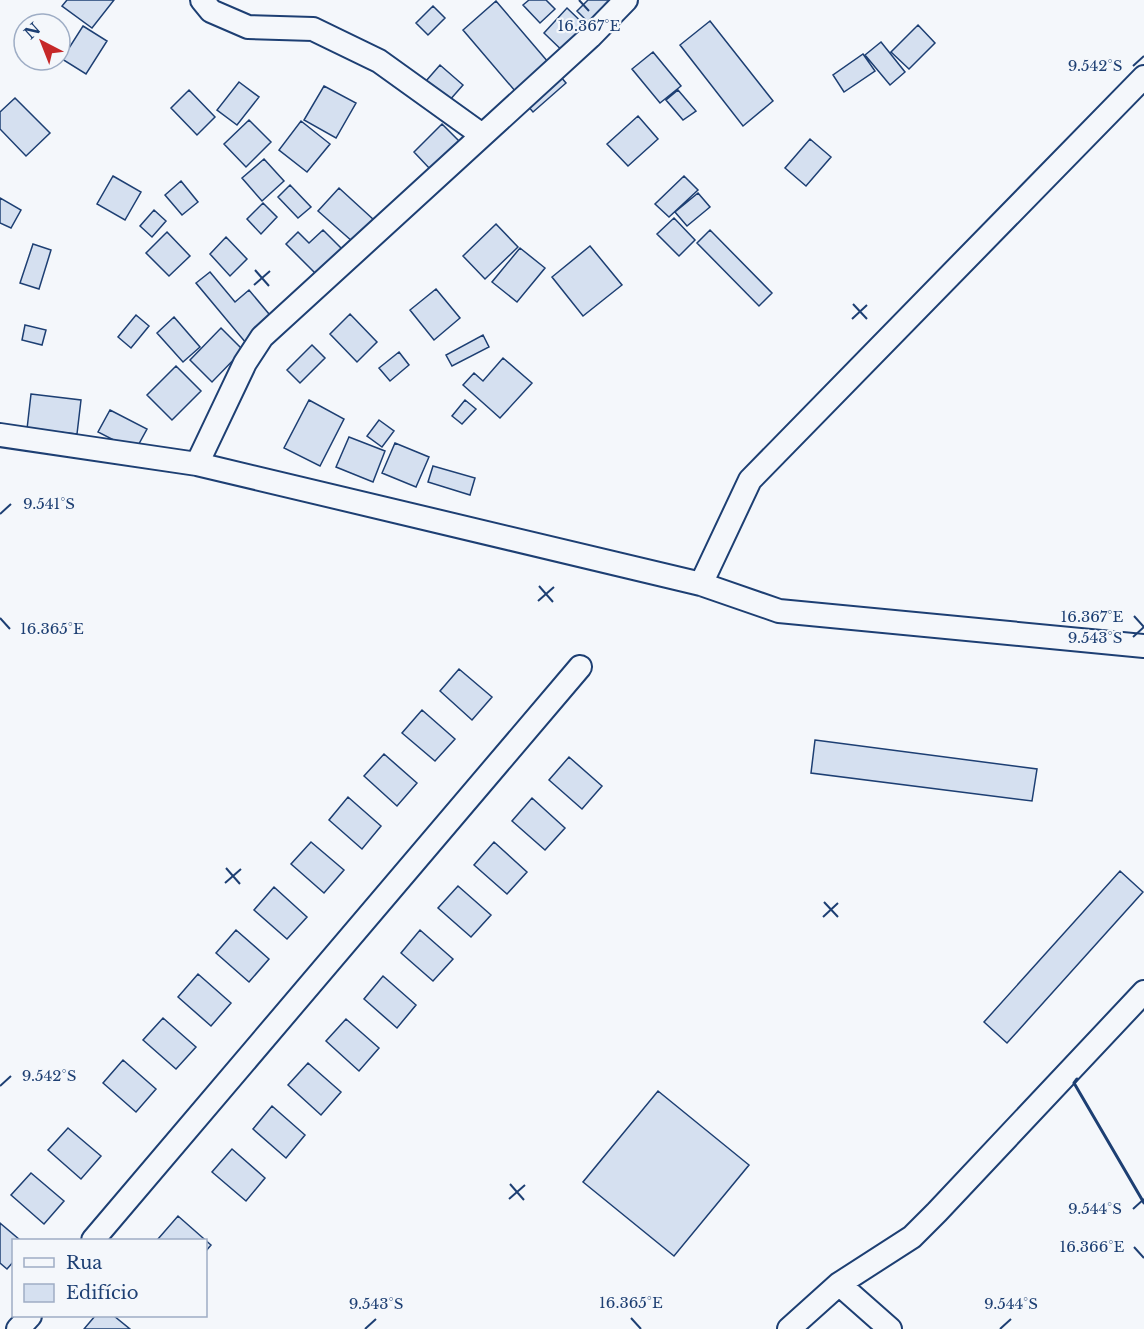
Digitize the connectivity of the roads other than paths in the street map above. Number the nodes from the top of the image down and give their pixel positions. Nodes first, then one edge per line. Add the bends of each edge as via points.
1 (202, 0) edge
2 (626, 0) edge
3 (1144, 77) edge
4 (482, 135) junction
5 (0, 435) edge
6 (197, 464) junction
7 (701, 584) junction
8 (1144, 646) edge
9 (580, 667) dead end
10 (1144, 992) edge
11 (94, 1239) edge
12 (839, 1284) junction
13 (29, 1317) edge
14 (18, 1329) edge
15 (789, 1329) edge
16 (890, 1329) edge

1 - 4 street via 211,11 248,27 313,29 380,61
2 - 4 street via 590,38
3 - 7 street via 750,480
4 - 6 street via 262,338 245,363
5 - 6 street
6 - 7 street
7 - 8 street via 779,611
9 - 11 street
10 - 12 street via 912,1237
12 - 15 street
12 - 16 street
13 - 14 street

